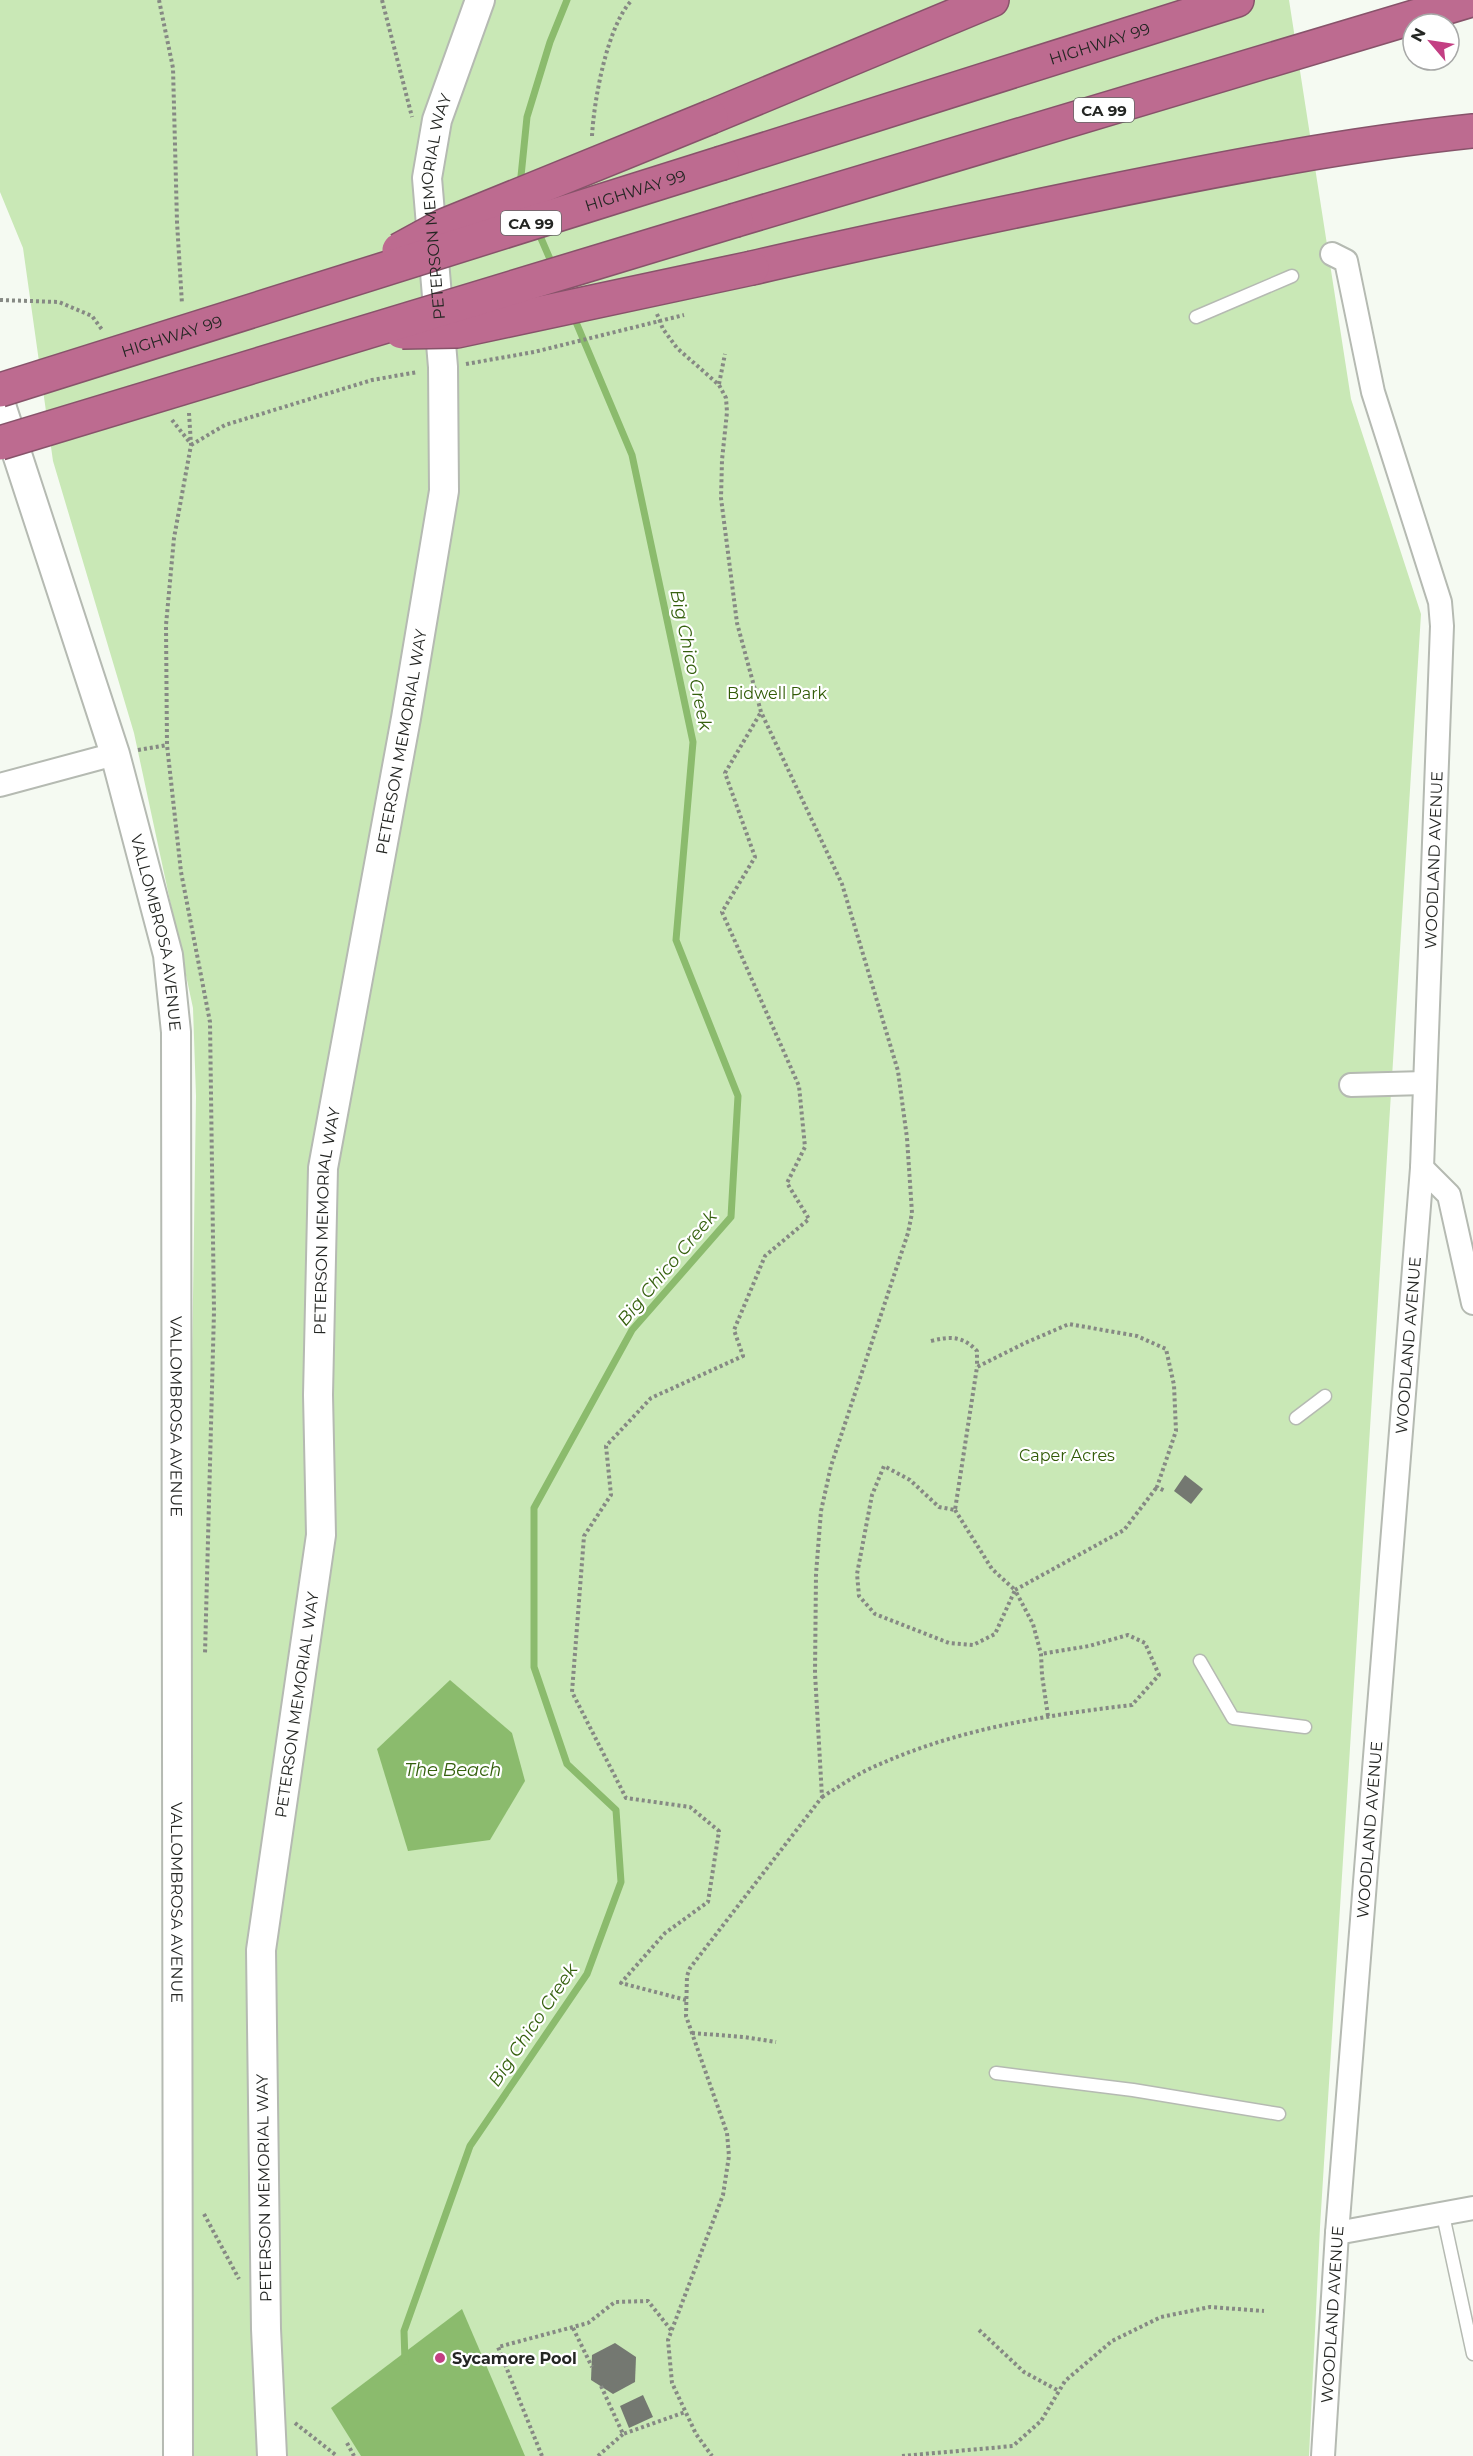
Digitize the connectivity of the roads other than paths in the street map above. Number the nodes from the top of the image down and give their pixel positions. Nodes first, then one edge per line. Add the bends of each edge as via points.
1 (480, 0) edge
2 (992, 0) edge
3 (1236, 0) edge
4 (1471, 0) edge
5 (1473, 131) edge
6 (1332, 254) dead end
7 (1292, 276) dead end
8 (340, 284) junction
9 (1196, 317) dead end
10 (367, 332) junction
11 (0, 390) edge
12 (0, 402) edge
13 (0, 443) edge
14 (115, 754) junction
15 (0, 784) edge
16 (1425, 1083) junction
17 (1351, 1085) dead end
18 (1422, 1168) junction
19 (1473, 1303) edge
20 (1325, 1396) dead end
21 (1296, 1418) dead end
22 (1200, 1661) dead end
23 (1305, 1727) dead end
24 (996, 2073) dead end
25 (1279, 2114) dead end
26 (1473, 2208) edge
27 (1443, 2215) junction
28 (1337, 2233) junction
29 (1473, 2354) edge
30 (178, 2456) edge
31 (272, 2456) edge
32 (1323, 2456) edge

1 - 31 street, PETERSON MEMORIAL WAY via 437,120 427,178 443,367 444,491 322,1168 318,1395 321,1535 261,1950 262,2146
2 - 8 highway, bridge via 443,226
3 - 8 highway, HIGHWAY 99 / CA 99, bridge
4 - 10 highway, CA 99, bridge
5 - 10 highway, bridge via 1387,140 1155,183 457,331
6 - 16 street, WOODLAND AVENUE via 1346,261 1373,392 1440,602
7 - 9 lane
8 - 11 highway, HIGHWAY 99 / CA 99, bridge
10 - 13 highway, CA 99, bridge
12 - 14 street, VALLOMBROSA AVENUE
14 - 15 street
14 - 30 street, VALLOMBROSA AVENUE via 168,955 176,1032
16 - 17 street
16 - 18 street, WOODLAND AVENUE
18 - 19 street via 1449,1195
18 - 28 street, WOODLAND AVENUE
20 - 21 lane
22 - 23 lane via 1233,1718
24 - 25 lane
26 - 27 street
27 - 28 street
27 - 29 lane
28 - 32 street, WOODLAND AVENUE

